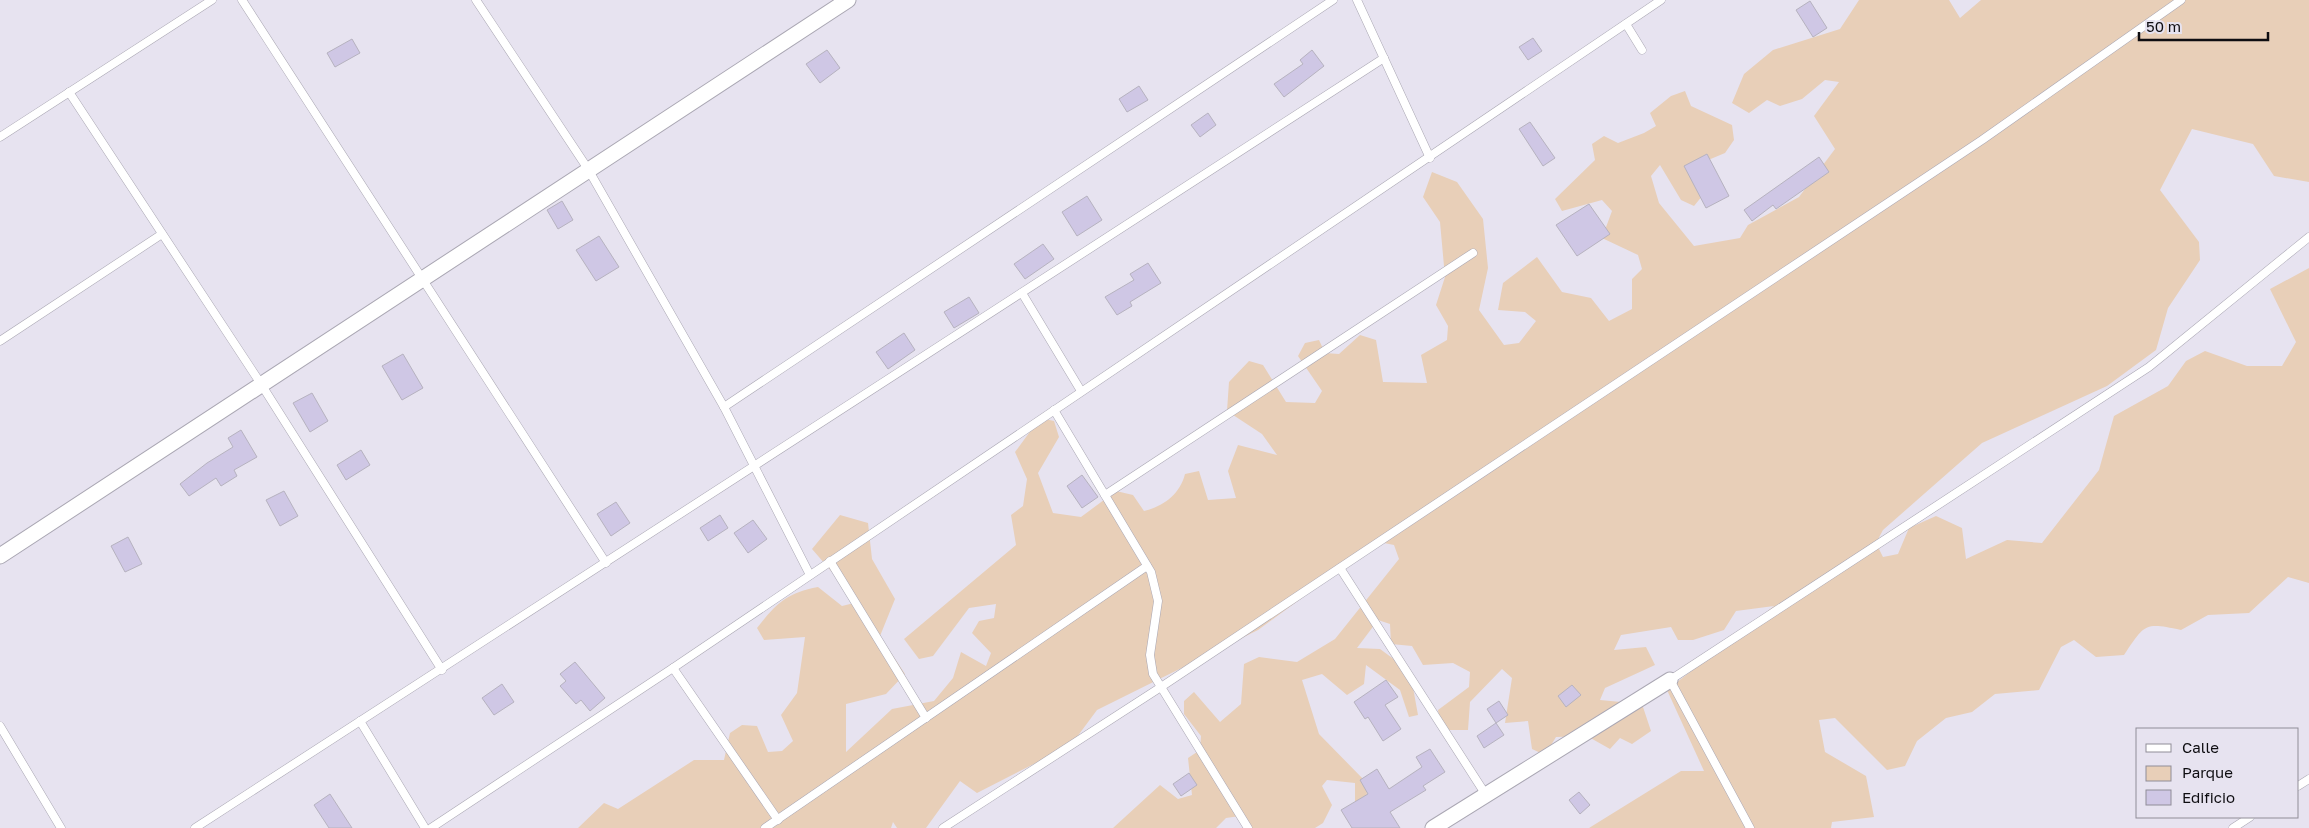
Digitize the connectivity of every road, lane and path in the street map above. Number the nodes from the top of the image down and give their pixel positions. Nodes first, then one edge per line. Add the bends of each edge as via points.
1 (212, 0) edge
2 (242, 0) edge
3 (476, 0) edge
4 (848, 0) edge
5 (1333, 0) edge
6 (1357, 0) edge
7 (1662, 0) edge
8 (2181, 0) edge
9 (1626, 24) junction
10 (1642, 50) dead end
11 (1384, 58) junction
12 (69, 92) junction
13 (0, 137) edge
14 (1430, 158) junction
15 (588, 169) junction
16 (162, 234) junction
17 (2309, 237) edge
18 (1473, 253) dead end
19 (421, 279) junction
20 (1022, 293) junction
21 (0, 341) edge
22 (261, 384) junction
23 (1081, 391) junction
24 (724, 407) junction
25 (1054, 410) junction
26 (754, 467) junction
27 (1105, 496) junction
28 (0, 556) edge
29 (830, 561) junction
30 (606, 563) junction
31 (1147, 566) junction
32 (1340, 568) junction
33 (810, 575) junction
34 (673, 668) junction
35 (442, 670) junction
36 (1670, 680) junction
37 (1161, 686) junction
38 (926, 718) junction
39 (360, 721) junction
40 (0, 726) edge
41 (1486, 795) junction
42 (2248, 818) edge
43 (778, 820) junction
44 (61, 828) edge
45 (195, 828) edge
46 (425, 828) edge
47 (431, 828) edge
48 (765, 828) edge
49 (943, 828) edge
50 (1248, 828) edge
51 (1433, 828) edge
52 (1750, 828) edge
53 (2233, 828) edge

1 - 12 lane
2 - 19 lane
3 - 15 lane
4 - 15 street
5 - 24 lane
6 - 11 lane
7 - 9 lane
8 - 32 lane via 1982,140
9 - 10 lane
9 - 14 lane
11 - 14 lane
11 - 20 lane
12 - 13 lane
12 - 16 lane
14 - 23 lane
15 - 19 street
15 - 24 lane
16 - 21 lane
16 - 22 lane
17 - 36 lane via 2149,367
18 - 27 lane
19 - 22 street
19 - 30 lane
20 - 23 lane
20 - 26 lane
22 - 28 street
22 - 35 lane
23 - 25 lane
24 - 26 lane
25 - 27 lane
25 - 29 lane
26 - 30 lane
26 - 33 lane
27 - 31 lane
29 - 33 lane
29 - 38 lane
30 - 35 lane
31 - 37 lane via 1158,601 1150,655 1153,674
31 - 38 lane
32 - 37 lane
32 - 41 lane
33 - 34 lane
34 - 43 lane
34 - 47 lane
35 - 39 lane
36 - 41 street
36 - 52 lane
37 - 49 lane
37 - 50 lane
38 - 43 lane
39 - 45 lane
39 - 46 lane
40 - 44 lane
41 - 51 street
42 - 53 lane
43 - 48 lane

